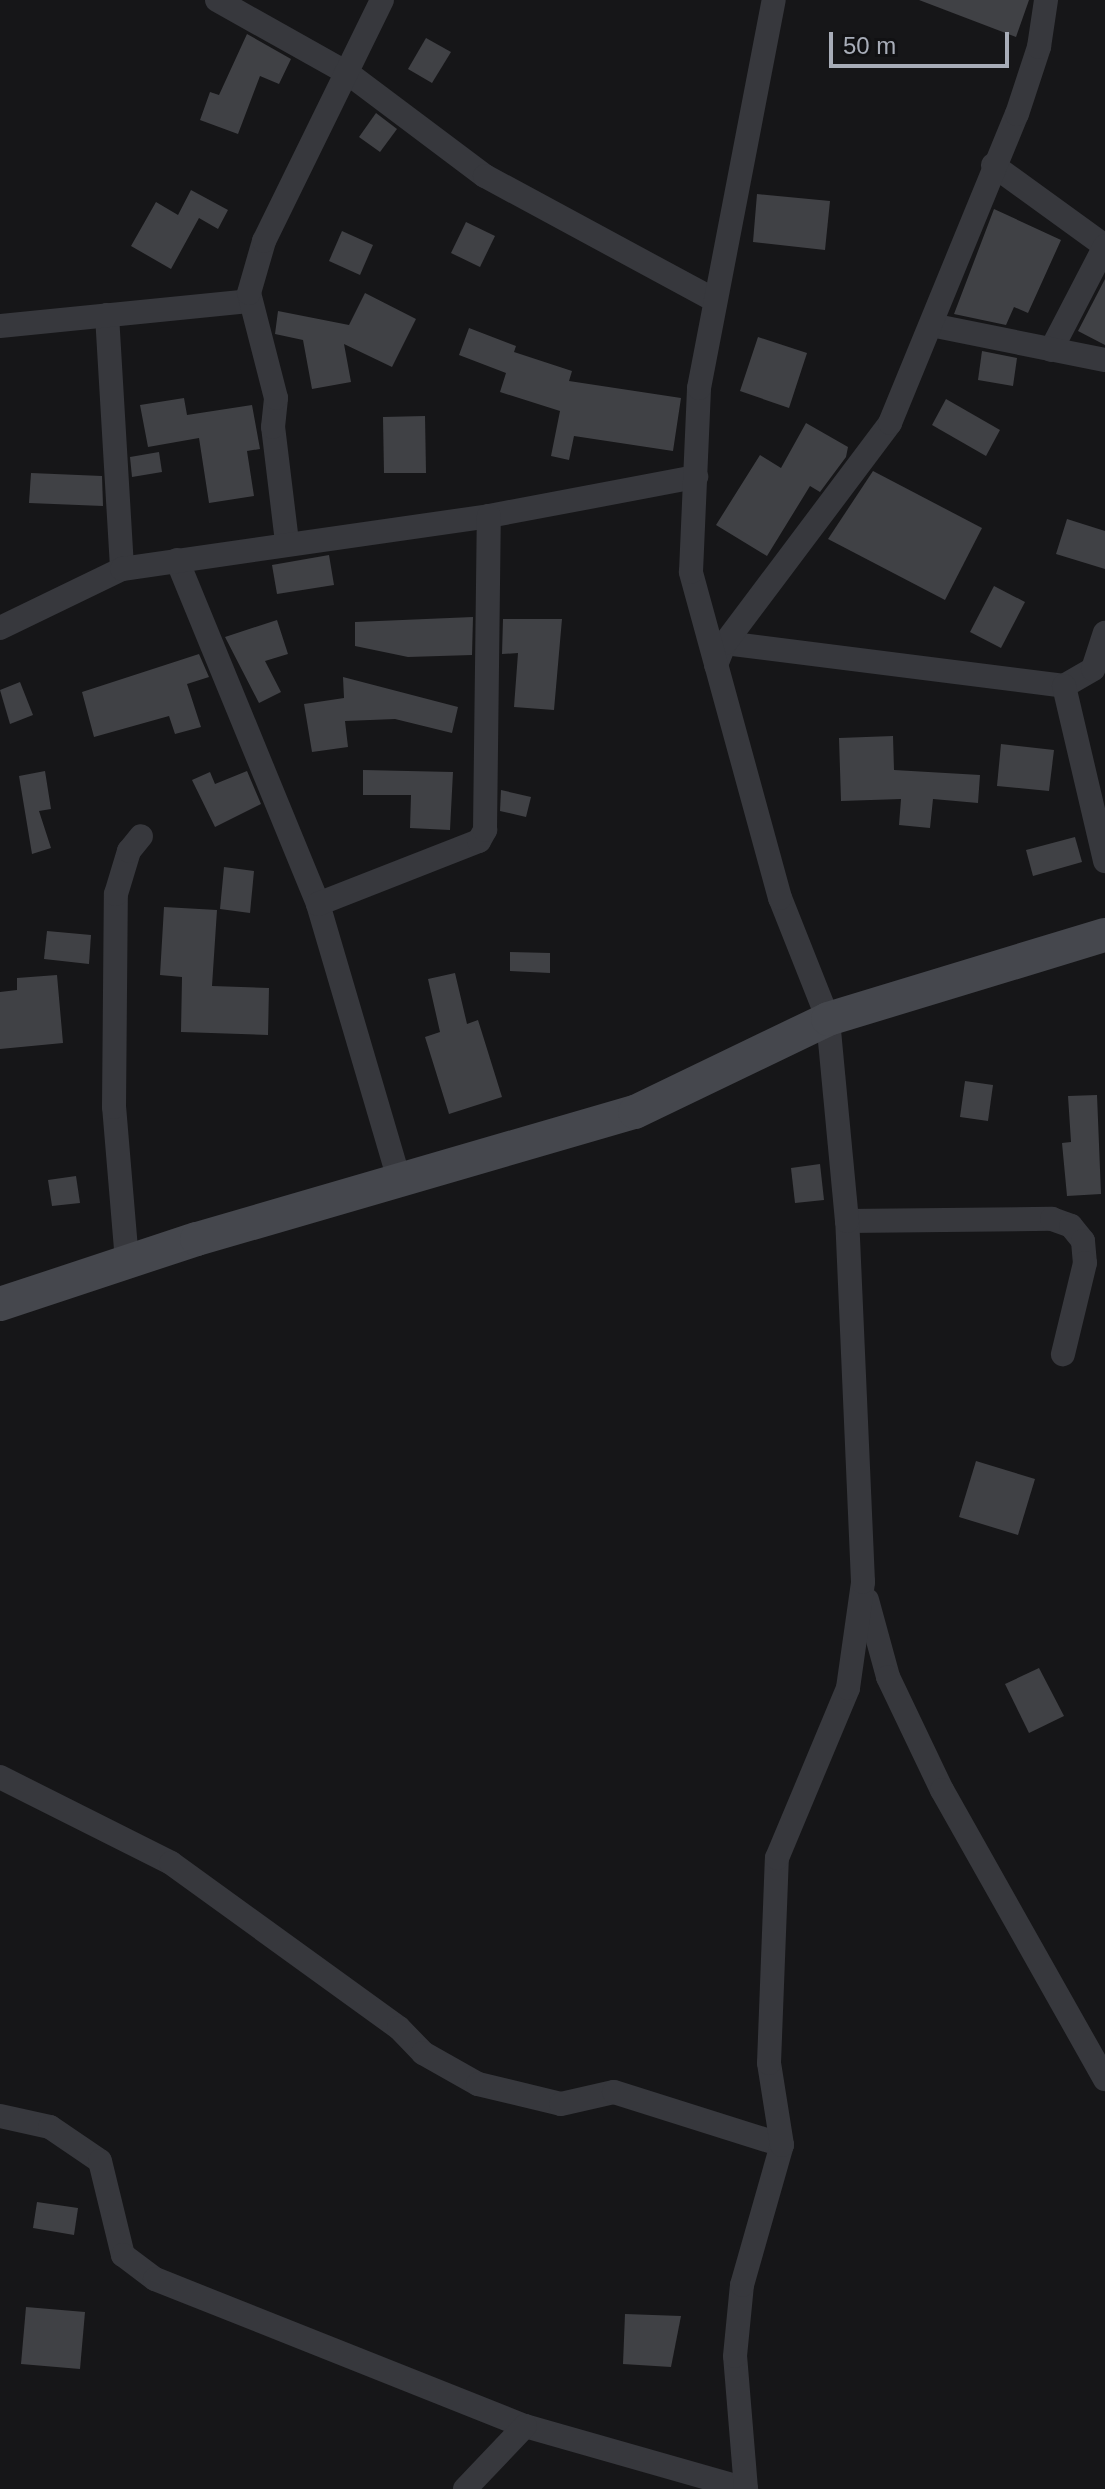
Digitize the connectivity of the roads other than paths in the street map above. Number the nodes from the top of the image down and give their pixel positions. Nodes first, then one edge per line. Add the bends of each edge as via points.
1 (217, 0) edge
2 (382, 0) edge
3 (774, 0) edge
4 (1046, 0) edge
5 (349, 74) junction
6 (993, 165) junction
7 (714, 300) junction
8 (249, 301) junction
9 (107, 315) junction
10 (931, 325) junction
11 (0, 326) edge
12 (1051, 350) junction
13 (1105, 360) edge
14 (696, 477) junction
15 (489, 516) junction
16 (287, 542) junction
17 (177, 560) junction
18 (122, 569) junction
19 (0, 628) edge
20 (1105, 633) edge
21 (720, 654) junction
22 (1064, 686) junction
23 (141, 836) dead end
24 (1105, 861) edge
25 (318, 904) junction
26 (1105, 935) edge
27 (828, 1019) junction
28 (399, 1180) junction
29 (847, 1221) junction
30 (127, 1261) junction
31 (0, 1304) edge
32 (1063, 1354) dead end
33 (863, 1582) junction
34 (0, 1777) edge
35 (1105, 2079) edge
36 (0, 2116) edge
37 (782, 2145) junction
38 (525, 2426) junction
39 (465, 2489) edge
40 (746, 2489) edge

1 - 5 street
2 - 5 street
3 - 7 street
4 - 6 street via 1033,71
5 - 7 street via 485,176
5 - 8 street via 264,241
6 - 10 street
6 - 12 street via 1105,246
7 - 14 street via 699,388
8 - 9 street
8 - 16 street via 276,398 273,427
9 - 11 street
9 - 18 street
10 - 12 street
10 - 21 street via 890,423
12 - 13 street
14 - 15 street
14 - 21 street via 691,572
15 - 16 street
15 - 25 street via 485,830 479,841
16 - 17 street
17 - 18 street
17 - 25 street
18 - 19 street
20 - 22 street via 1093,669
21 - 22 street
21 - 27 street via 780,898
22 - 24 street
23 - 30 street via 129,851 116,894 114,1107
25 - 28 street
26 - 27 street
27 - 28 street via 635,1112
27 - 29 street
28 - 30 street
29 - 32 street via 1052,1219 1071,1226 1083,1241 1085,1263
29 - 33 street
30 - 31 street
33 - 35 street via 877,1649 942,1790
33 - 37 street via 848,1688 777,1858 769,2063
34 - 37 street via 171,1863 456,2073 521,2099 561,2104 614,2092
36 - 38 street via 50,2127 100,2161 123,2255 142,2272
37 - 40 street via 742,2285 735,2356
38 - 39 street
38 - 40 street

